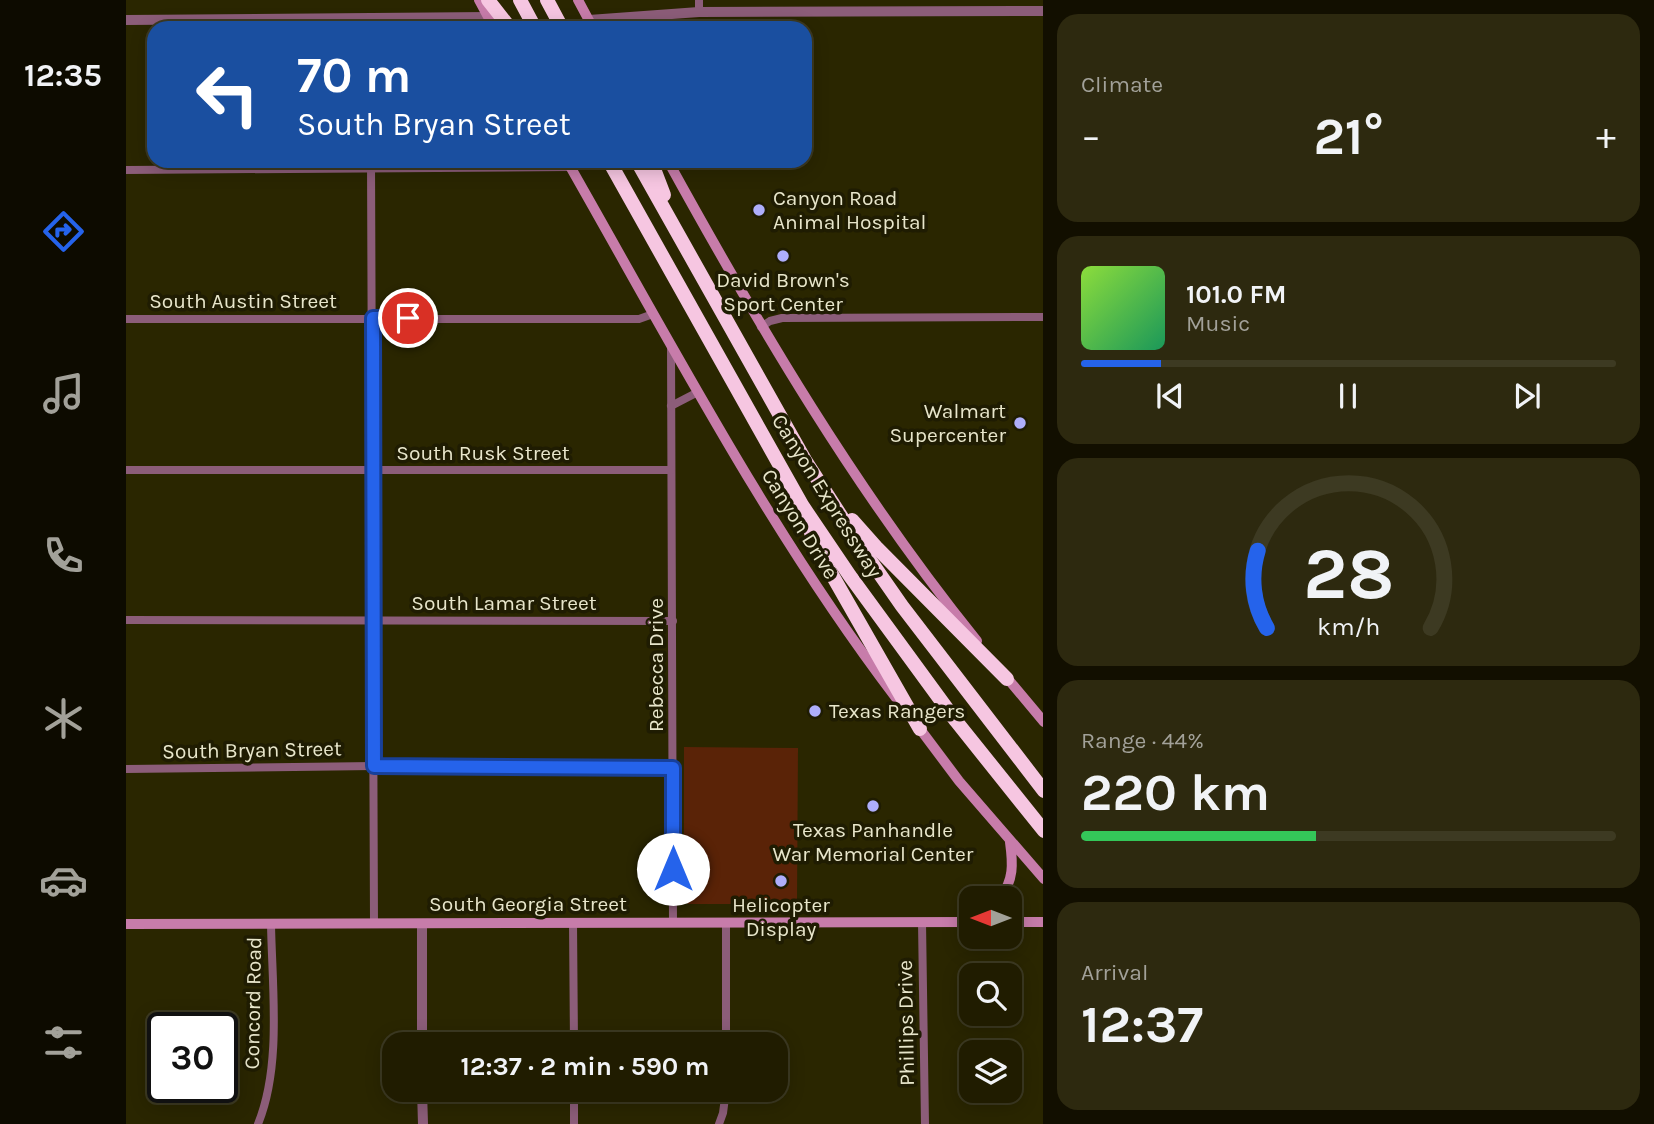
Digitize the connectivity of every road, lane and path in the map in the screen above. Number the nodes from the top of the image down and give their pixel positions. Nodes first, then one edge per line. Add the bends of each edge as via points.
1 (479, 0) edge
2 (488, 0) edge
3 (520, 0) edge
4 (547, 0) edge
5 (578, 0) edge
6 (699, 0) edge
7 (1043, 11) edge
8 (699, 12) junction
9 (126, 20) edge
10 (187, 21) edge
11 (490, 21) edge
12 (504, 21) edge
13 (531, 21) edge
14 (558, 21) edge
15 (589, 21) edge
16 (618, 21) edge
17 (224, 168) edge
18 (371, 168) edge
19 (571, 168) edge
20 (613, 168) edge
21 (641, 168) edge
22 (654, 168) edge
23 (672, 168) edge
24 (126, 170) edge
25 (680, 239) junction
26 (653, 314) junction
27 (1043, 317) edge
28 (373, 318) junction
29 (126, 319) edge
30 (761, 327) junction
31 (671, 345) junction
32 (698, 392) junction
33 (671, 406) junction
34 (126, 470) edge
35 (373, 470) junction
36 (671, 470) junction
37 (821, 485) junction
38 (803, 505) junction
39 (126, 620) edge
40 (373, 621) junction
41 (673, 621) junction
42 (1007, 679) junction
43 (1043, 722) edge
44 (920, 729) junction
45 (374, 766) junction
46 (673, 768) junction
47 (126, 769) edge
48 (1043, 791) edge
49 (1043, 831) edge
50 (1010, 842) junction
51 (1043, 878) edge
52 (1008, 886) edge
53 (922, 922) junction
54 (959, 922) edge
55 (1022, 922) edge
56 (1043, 922) edge
57 (573, 923) junction
58 (673, 923) junction
59 (726, 923) junction
60 (126, 924) edge
61 (271, 924) junction
62 (374, 924) junction
63 (422, 924) junction
64 (422, 1032) edge
65 (574, 1032) edge
66 (726, 1032) edge
67 (422, 1102) edge
68 (574, 1102) edge
69 (724, 1102) edge
70 (258, 1124) edge
71 (423, 1124) edge
72 (574, 1124) edge
73 (719, 1124) edge
74 (925, 1124) edge

1 - 11 main road
2 - 12 highway
3 - 13 highway
4 - 14 highway
5 - 15 main road
6 - 8 street
7 - 8 street
8 - 16 street
9 - 10 street
17 - 24 street
18 - 28 street
19 - 26 main road, Canyon Drive
20 - 38 highway, Canyon Expressway
21 - 25 highway, Canyon Expressway
22 - 25 highway
23 - 30 main road
25 - 37 highway, Canyon Expressway
26 - 28 street, South Austin Street via 639,319
26 - 31 main road, Canyon Drive
27 - 30 street via 782,318
28 - 29 street, South Austin Street
28 - 35 street
30 - 42 main road via 868,494
31 - 32 main road, Canyon Drive
31 - 33 street, Rebecca Drive
32 - 33 street
32 - 44 main road, Canyon Drive via 813,583
33 - 36 street, Rebecca Drive
34 - 35 street, South Rusk Street
35 - 36 street, South Rusk Street
35 - 40 street
36 - 41 street, Rebecca Drive
37 - 42 highway
37 - 48 highway, Canyon Expressway via 902,606
38 - 44 highway via 815,545
38 - 49 highway, Canyon Expressway via 956,722
39 - 40 street, South Lamar Street
40 - 41 street, South Lamar Street
40 - 45 street
41 - 46 street, Rebecca Drive
42 - 43 main road
44 - 50 main road, Canyon Drive
45 - 46 street, South Bryan Street
45 - 47 street, South Bryan Street
45 - 62 street
46 - 58 street, Rebecca Drive
50 - 51 main road, Canyon Drive
50 - 52 main road via 1013,863
53 - 54 main road, South Georgia Street
53 - 59 main road, South Georgia Street
53 - 74 street, Phillips Drive
55 - 56 main road
57 - 58 main road, South Georgia Street
57 - 63 main road, South Georgia Street
57 - 65 street
58 - 59 main road, South Georgia Street
59 - 66 street
60 - 61 main road, South Georgia Street
61 - 62 main road, South Georgia Street
61 - 70 street, Concord Road via 273,1046
62 - 63 main road, South Georgia Street
63 - 64 street
67 - 71 street
68 - 72 street
69 - 73 street

